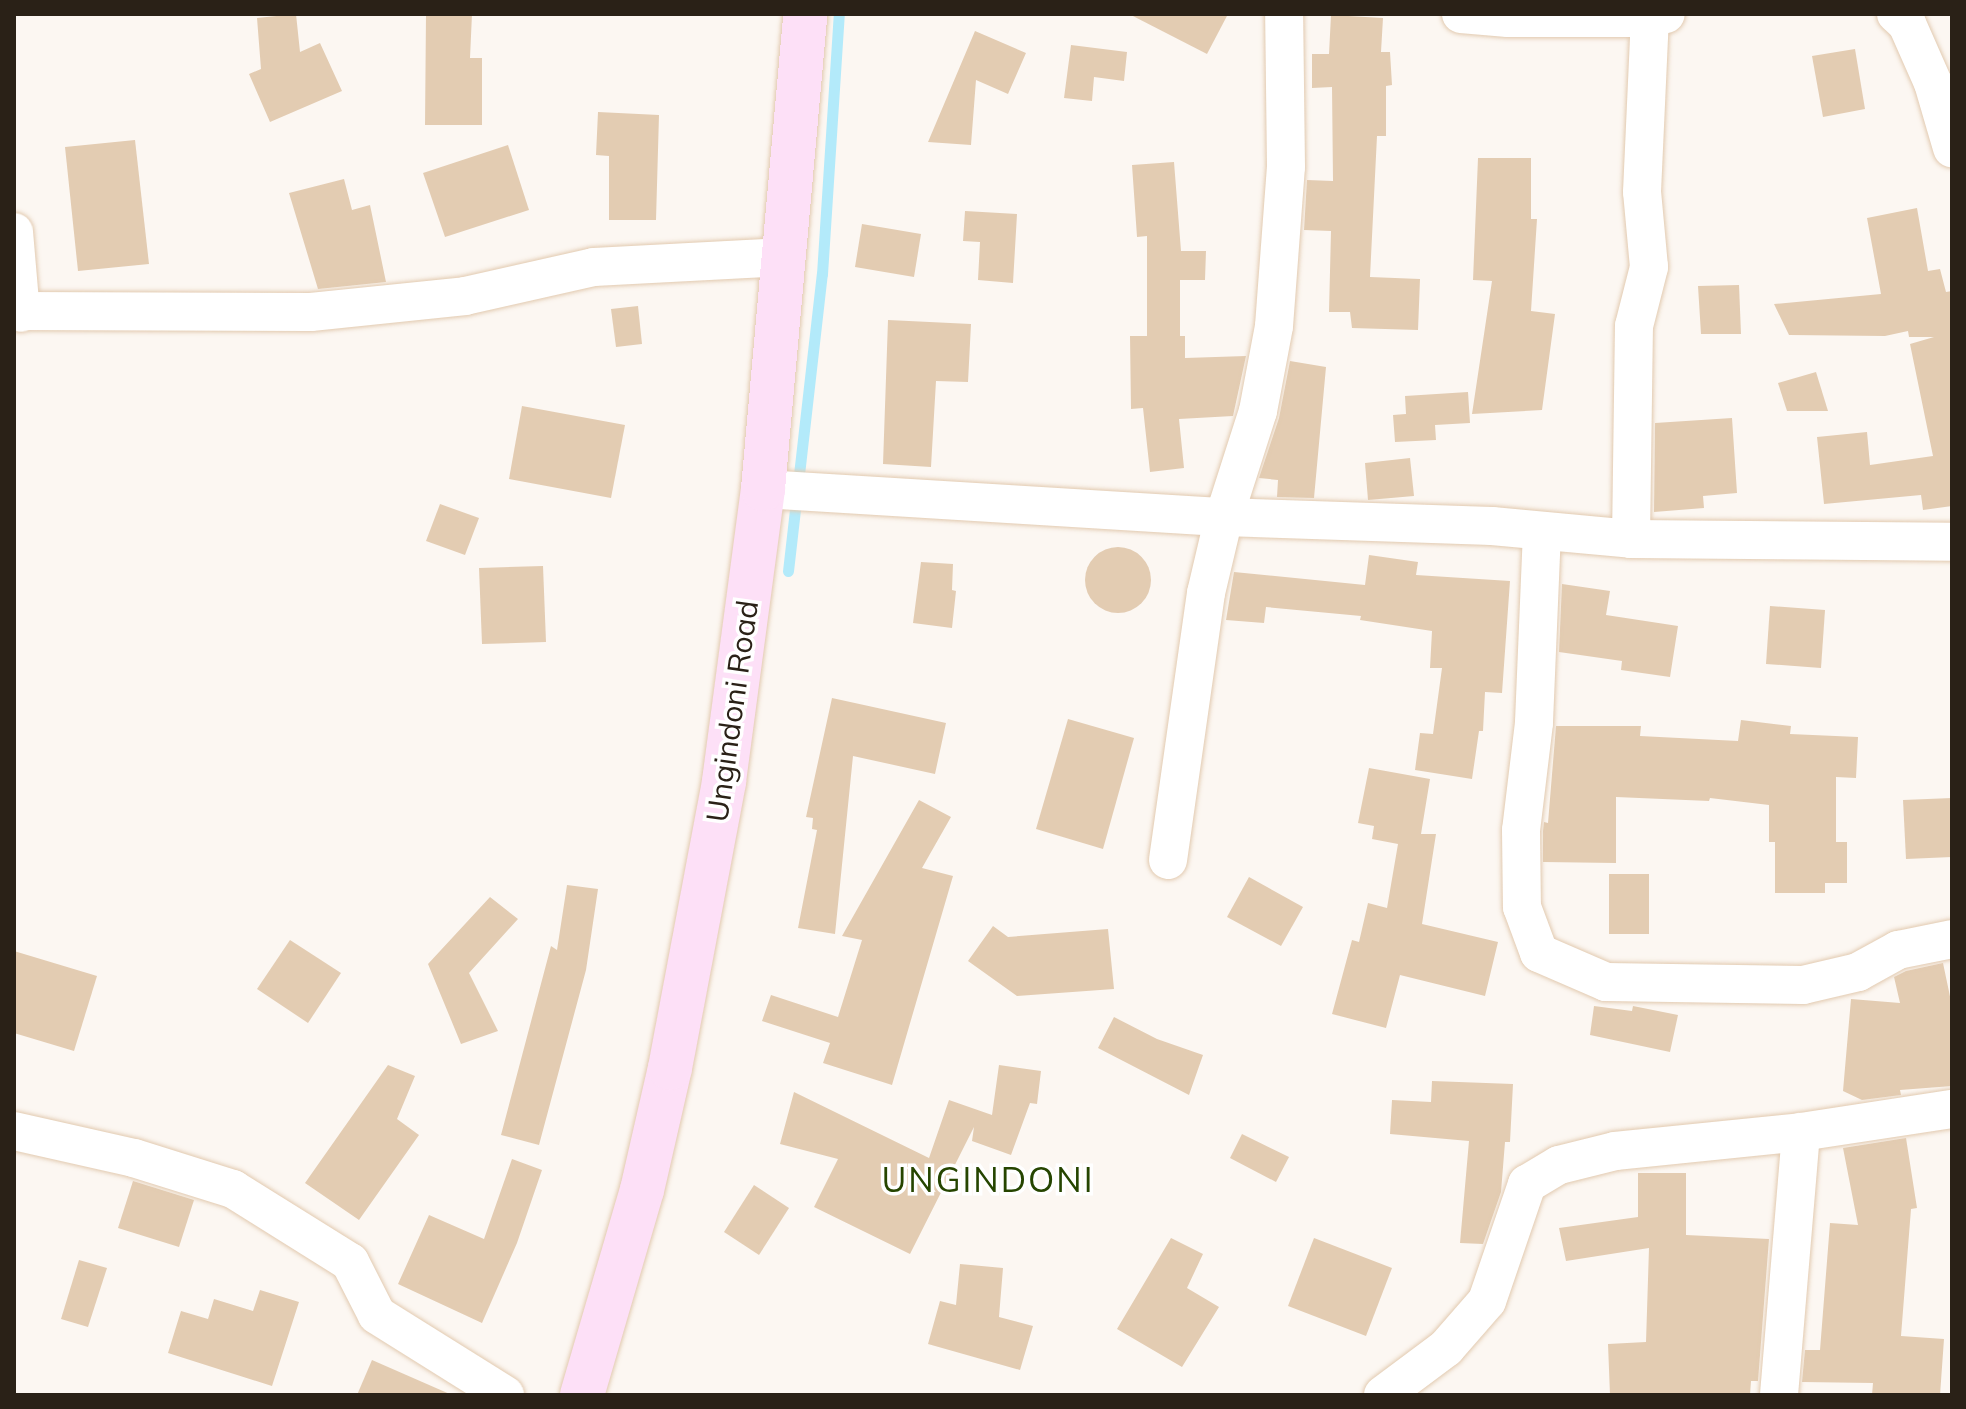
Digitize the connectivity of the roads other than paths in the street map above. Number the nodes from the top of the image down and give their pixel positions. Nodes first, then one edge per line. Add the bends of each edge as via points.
1 (805, 14) edge
2 (1284, 14) edge
3 (1461, 14) edge
4 (1896, 14) edge
5 (1658, 15) edge
6 (1952, 148) edge
7 (14, 232) edge
8 (785, 257) junction
9 (17, 312) edge
10 (763, 489) junction
11 (1224, 517) junction
12 (1542, 531) junction
13 (1631, 539) junction
14 (1952, 542) edge
15 (1168, 860) dead end
16 (1952, 939) edge
17 (1952, 1109) edge
18 (14, 1131) edge
19 (1801, 1132) junction
20 (505, 1395) edge
21 (582, 1395) edge
22 (1383, 1395) edge
23 (1779, 1395) edge

1 - 8 main road, Ungindoni Road
2 - 11 street via 1286,167 1274,326 1258,411
3 - 5 street
4 - 6 street via 1907,24 1933,83
5 - 13 street via 1642,192 1649,267 1634,326
7 - 9 street
8 - 9 street via 594,267 465,296 311,312
8 - 10 main road, Ungindoni Road
10 - 11 street
10 - 21 main road, Ungindoni Road via 724,781 682,1008 642,1190
11 - 12 street
11 - 15 street via 1206,593
12 - 13 street
12 - 16 street via 1534,723 1521,830 1522,907 1539,953 1606,982 1803,985 1858,972 1898,950
13 - 14 street
17 - 19 street
18 - 20 street via 134,1158 233,1189 350,1262 377,1315
19 - 22 street via 1615,1151 1559,1165 1527,1184 1487,1301 1446,1348
19 - 23 street

